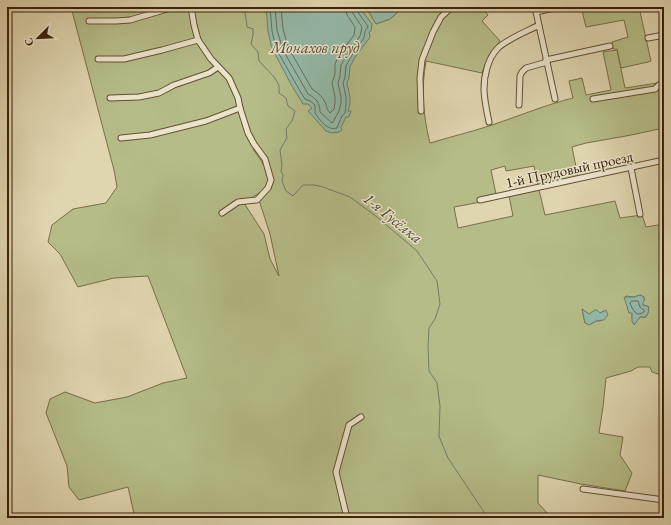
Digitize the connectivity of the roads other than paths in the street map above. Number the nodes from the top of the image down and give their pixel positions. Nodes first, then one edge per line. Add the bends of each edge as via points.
1 (174, 7) edge
2 (191, 7) edge
3 (452, 7) edge
4 (559, 7) edge
5 (536, 10) edge
6 (89, 21) dead end
7 (539, 26) junction
8 (664, 35) edge
9 (648, 38) dead end
10 (198, 40) junction
11 (610, 46) dead end
12 (98, 59) dead end
13 (547, 61) junction
14 (218, 67) junction
15 (664, 84) edge
16 (110, 98) dead end
17 (555, 99) dead end
18 (593, 99) dead end
19 (519, 105) dead end
20 (240, 108) junction
21 (421, 111) dead end
22 (489, 122) dead end
23 (122, 138) dead end
24 (664, 160) edge
25 (631, 168) junction
26 (480, 200) dead end
27 (222, 213) dead end
28 (640, 214) dead end
29 (361, 417) dead end
30 (583, 489) dead end
31 (664, 500) edge
32 (347, 518) edge

1 - 6 street via 130,20
2 - 10 street
3 - 21 street via 441,17 432,32 422,60
4 - 5 street
5 - 7 street
7 - 13 street
7 - 22 street via 497,49 488,63 484,89
8 - 9 street
10 - 12 street via 124,59
10 - 14 street
11 - 13 street
13 - 17 street
13 - 19 street via 526,68 522,72
14 - 16 street via 159,93
14 - 20 street via 229,78
15 - 18 street via 655,89
20 - 23 street via 206,121 150,136
20 - 27 street via 248,133 264,159 271,180 268,188 257,200 238,202
24 - 25 street, 1-й Прудовый проезд
25 - 26 street, 1-й Прудовый проезд
25 - 28 street
29 - 32 street via 349,425 336,472
30 - 31 street

